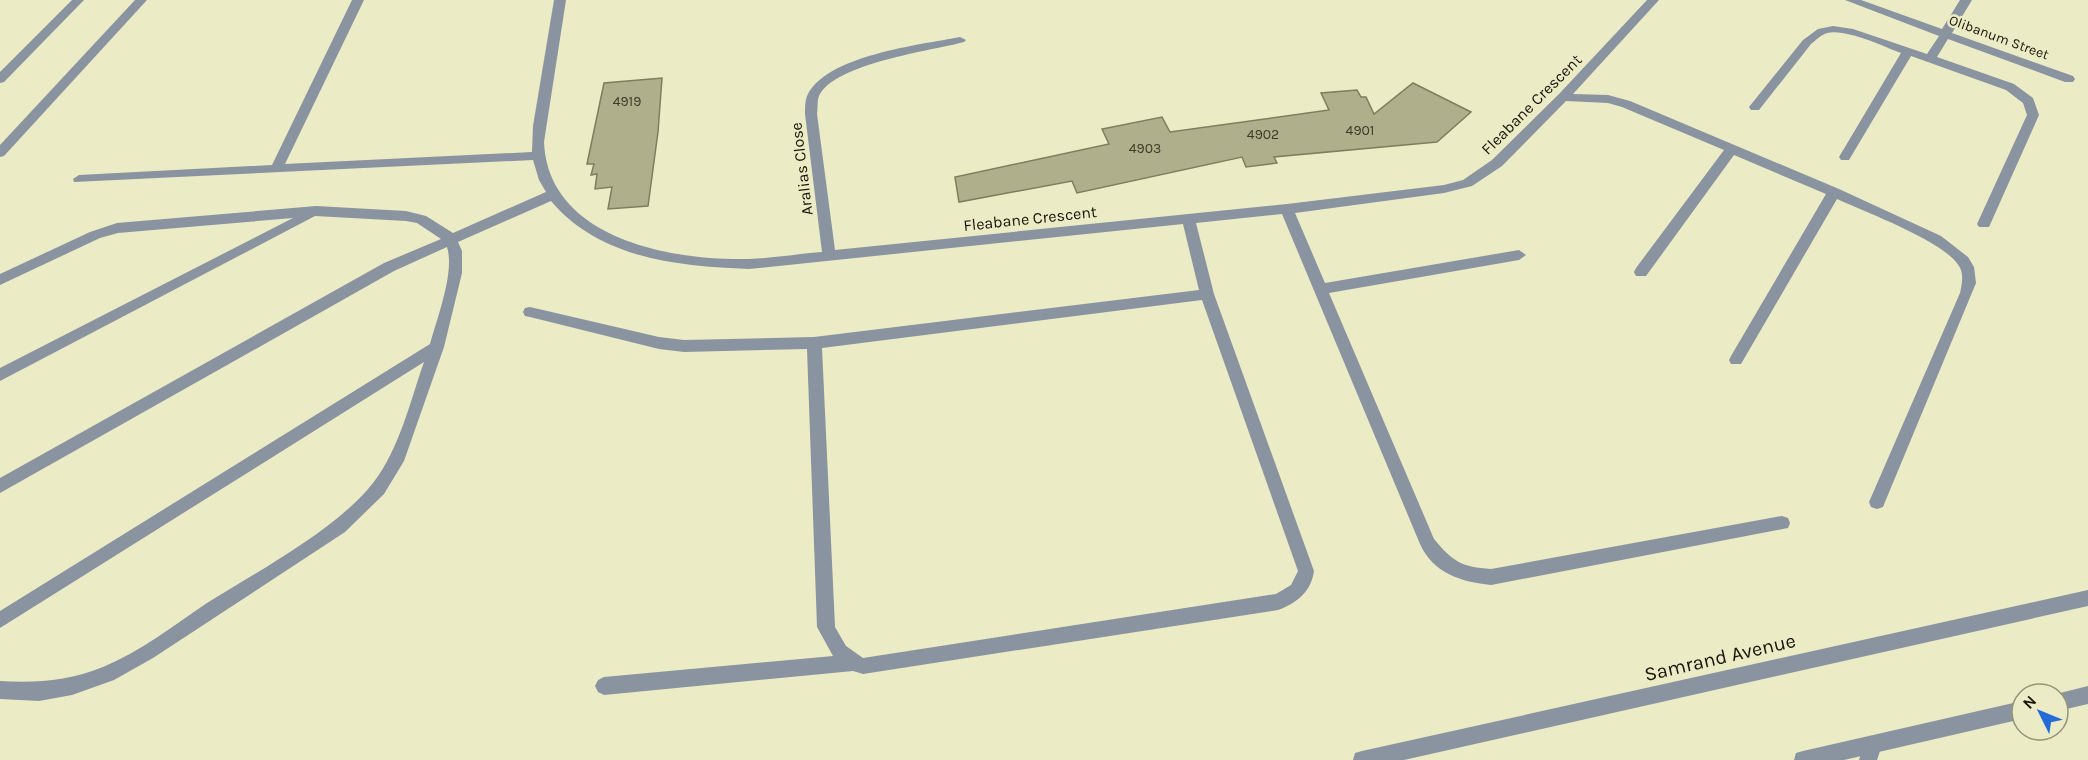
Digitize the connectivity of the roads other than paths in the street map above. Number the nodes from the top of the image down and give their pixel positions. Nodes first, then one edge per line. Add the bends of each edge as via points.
1 (78, 0) edge
2 (141, 0) edge
3 (358, 0) edge
4 (560, 0) edge
5 (1653, 0) edge
6 (1851, 0) edge
7 (1966, 0) edge
8 (1945, 33) junction
9 (960, 40) dead end
10 (1908, 51) junction
11 (1930, 59) junction
12 (0, 79) edge
13 (2069, 79) dead end
14 (1563, 97) junction
15 (1755, 107) dead end
16 (1732, 148) junction
17 (1, 151) edge
18 (538, 156) junction
19 (1845, 157) dead end
20 (276, 169) junction
21 (79, 179) dead end
22 (1834, 192) junction
23 (552, 195) junction
24 (1287, 209) junction
25 (316, 211) junction
26 (1188, 218) junction
27 (1984, 224) dead end
28 (450, 238) junction
29 (1519, 255) dead end
30 (829, 256) junction
31 (1641, 272) dead end
32 (0, 280) edge
33 (1321, 290) junction
34 (1207, 294) junction
35 (530, 312) dead end
36 (814, 343) junction
37 (437, 347) junction
38 (1736, 360) dead end
39 (0, 375) edge
40 (0, 486) edge
41 (1877, 502) dead end
42 (1782, 523) dead end
43 (2088, 598) edge
44 (0, 620) edge
45 (850, 663) junction
46 (604, 686) dead end
47 (0, 690) edge
48 (2088, 695) edge
49 (2070, 699) edge
50 (2010, 713) edge
51 (1870, 752) edge
52 (1362, 760) edge
53 (1803, 760) edge

1 - 12 street
2 - 17 street
3 - 20 street
4 - 18 street, Fleabane Crescent
5 - 14 street, Fleabane Crescent
6 - 8 street, Olibanum Street
7 - 8 street
8 - 11 street
8 - 13 street, Olibanum Street
9 - 30 street, Aralias Close via 846,69 824,82 813,95 811,114
10 - 11 street
10 - 15 street via 1853,32 1825,29 1815,33
10 - 19 street
11 - 27 street via 2010,87 2029,100 2032,107 2033,115 2017,155
14 - 16 street via 1626,104
14 - 24 street, Fleabane Crescent via 1497,163 1467,183
16 - 22 street
16 - 31 street
18 - 20 street
18 - 23 street, Fleabane Crescent
20 - 21 street
22 - 38 street
22 - 41 street via 1936,239 1965,264 1971,281
23 - 28 street
23 - 30 street, Fleabane Crescent via 572,216 598,233 631,248 672,259 749,264
24 - 26 street, Fleabane Crescent
24 - 33 street
25 - 28 street via 421,219
25 - 32 street via 117,228
25 - 39 street
26 - 30 street, Fleabane Crescent
26 - 34 street
28 - 37 street via 455,251 455,273
28 - 40 street via 389,267
29 - 33 street
33 - 42 street via 1428,544 1443,563 1458,571 1491,577
34 - 36 street
34 - 45 street via 1306,571 1299,590 1266,604 863,666
35 - 36 street via 659,343
36 - 45 street via 826,627
37 - 44 street
37 - 47 street via 396,461 378,489 339,527 108,674 39,692
43 - 52 street, Samrand Avenue
45 - 46 street
48 - 49 street
50 - 51 street
51 - 53 street

